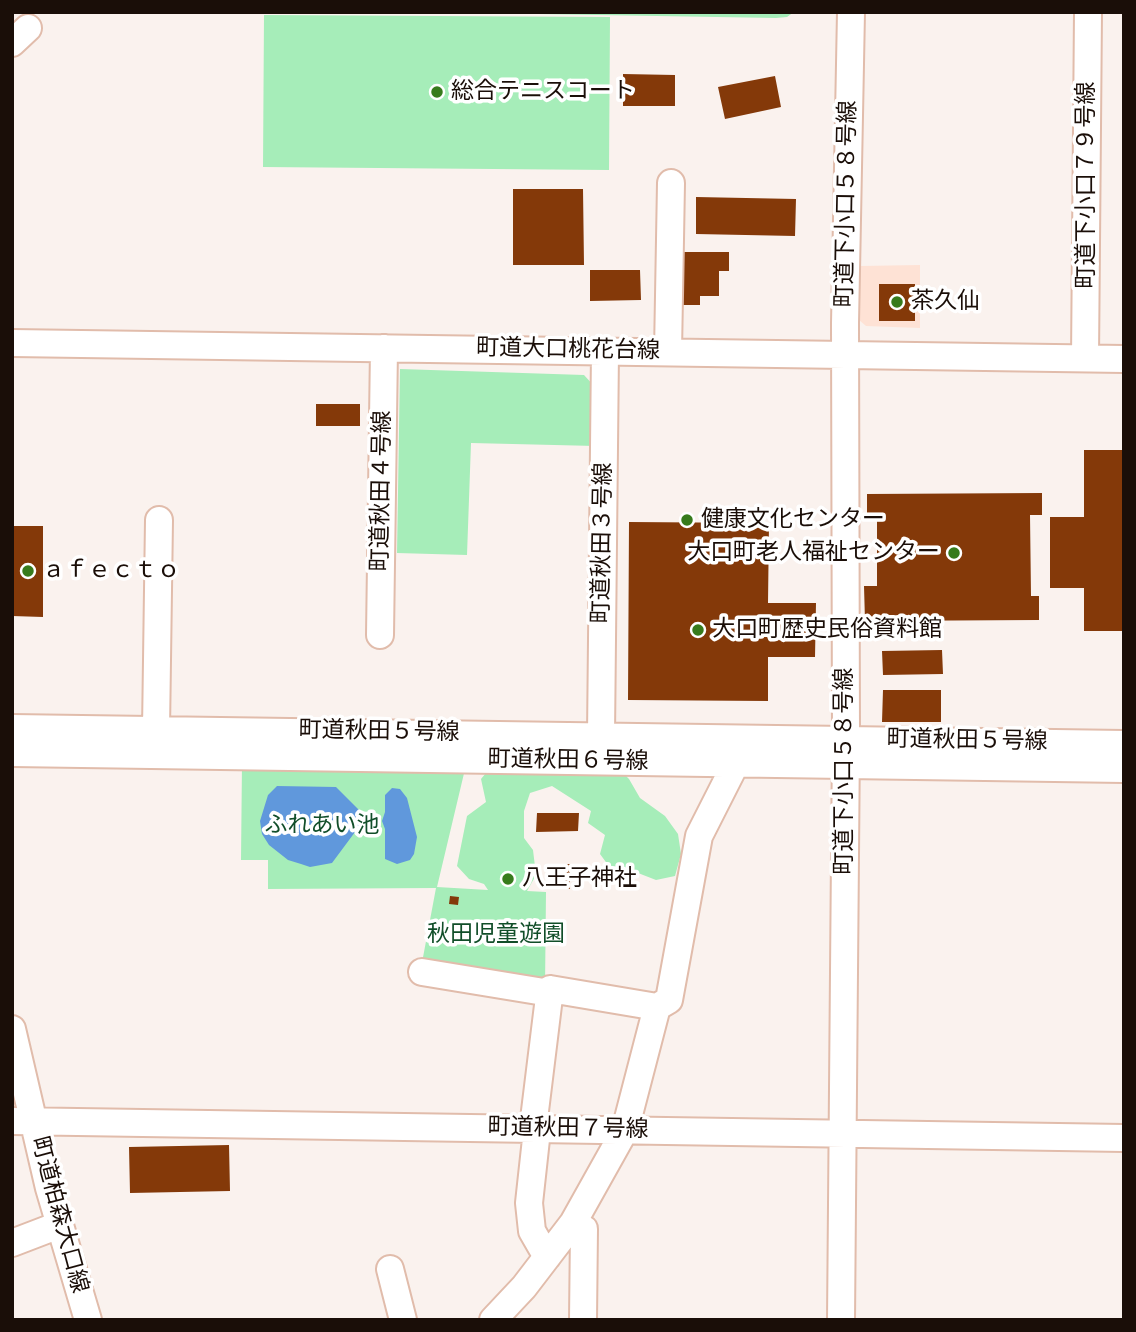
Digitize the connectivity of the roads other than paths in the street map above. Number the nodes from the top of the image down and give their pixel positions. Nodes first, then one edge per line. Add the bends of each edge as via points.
1 (851, 12) edge
2 (1088, 12) edge
3 (671, 183) dead end
4 (12, 342) edge
5 (384, 348) junction
6 (605, 351) junction
7 (668, 352) junction
8 (847, 354) junction
9 (1085, 358) junction
10 (1124, 359) edge
11 (159, 520) dead end
12 (380, 635) dead end
13 (12, 728) edge
14 (156, 730) junction
15 (601, 735) junction
16 (846, 739) junction
17 (1124, 744) edge
18 (12, 753) edge
19 (736, 763) junction
20 (845, 765) junction
21 (1124, 769) edge
22 (422, 972) dead end
23 (550, 991) junction
24 (657, 1007) junction
25 (12, 1029) edge
26 (23, 1121) edge
27 (535, 1129) junction
28 (625, 1130) junction
29 (843, 1133) junction
30 (1124, 1138) edge
31 (573, 1223) junction
32 (59, 1225) junction
33 (12, 1243) edge
34 (547, 1257) junction
35 (390, 1269) dead end
36 (88, 1320) edge
37 (403, 1320) edge
38 (493, 1320) edge
39 (583, 1320) edge
40 (841, 1320) edge

1 - 8 street, 町道下小口５８号線
2 - 9 street, 町道下小口７９号線
3 - 7 street
4 - 5 street, 町道大口桃花台線
5 - 6 street, 町道大口桃花台線
5 - 12 street, 町道秋田４号線
6 - 7 street, 町道大口桃花台線
6 - 15 street, 町道秋田３号線
7 - 8 street, 町道大口桃花台線
8 - 9 street, 町道大口桃花台線
8 - 16 street, 町道下小口５８号線
9 - 10 street, 町道大口桃花台線
11 - 14 street
13 - 14 street, 町道秋田５号線
14 - 15 street, 町道秋田５号線
15 - 16 street, 町道秋田５号線
16 - 17 street, 町道秋田５号線
16 - 20 street, 町道下小口５８号線
18 - 19 street, 町道秋田６号線
19 - 20 street, 町道秋田６号線
19 - 24 street via 699,836 668,1000
20 - 21 street, 町道秋田６号線
20 - 29 street, 町道下小口５８号線
22 - 23 street
23 - 24 street
23 - 27 street
24 - 28 street
25 - 26 street, 町道柏森大口線
26 - 27 street, 町道秋田７号線
26 - 32 street, 町道柏森大口線
27 - 28 street, 町道秋田７号線
27 - 34 street via 529,1213 532,1231
28 - 29 street, 町道秋田７号線
28 - 31 street
29 - 30 street, 町道秋田７号線
29 - 40 street, 町道下小口５８号線
31 - 34 street
31 - 39 street via 584,1229
32 - 33 street
32 - 36 street, 町道柏森大口線
34 - 38 street
35 - 37 street

